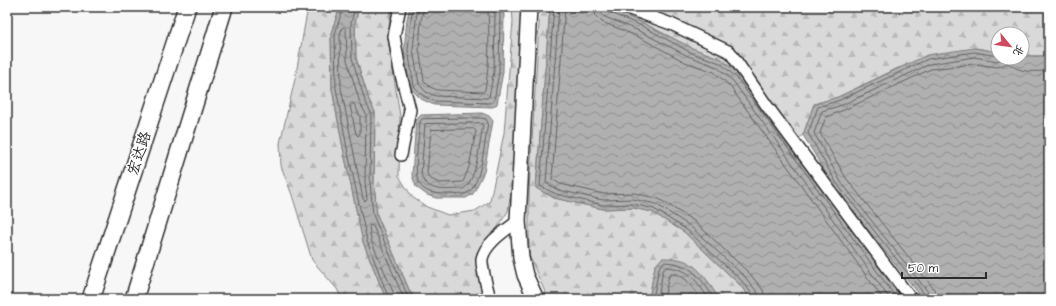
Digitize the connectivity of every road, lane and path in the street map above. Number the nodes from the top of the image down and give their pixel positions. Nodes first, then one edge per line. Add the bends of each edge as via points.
1 (187, 7) edge
2 (224, 7) edge
3 (400, 7) edge
4 (530, 7) edge
5 (624, 7) edge
6 (401, 155) dead end
7 (518, 221) junction
8 (91, 299) edge
9 (134, 299) edge
10 (490, 299) edge
11 (536, 299) edge
12 (911, 299) edge

1 - 8 main road, 宏达路
2 - 9 main road
3 - 6 street via 394,36 410,110
4 - 7 street
5 - 12 street via 671,24 730,52 767,106
7 - 10 street via 498,236 482,260
7 - 11 street via 523,269

